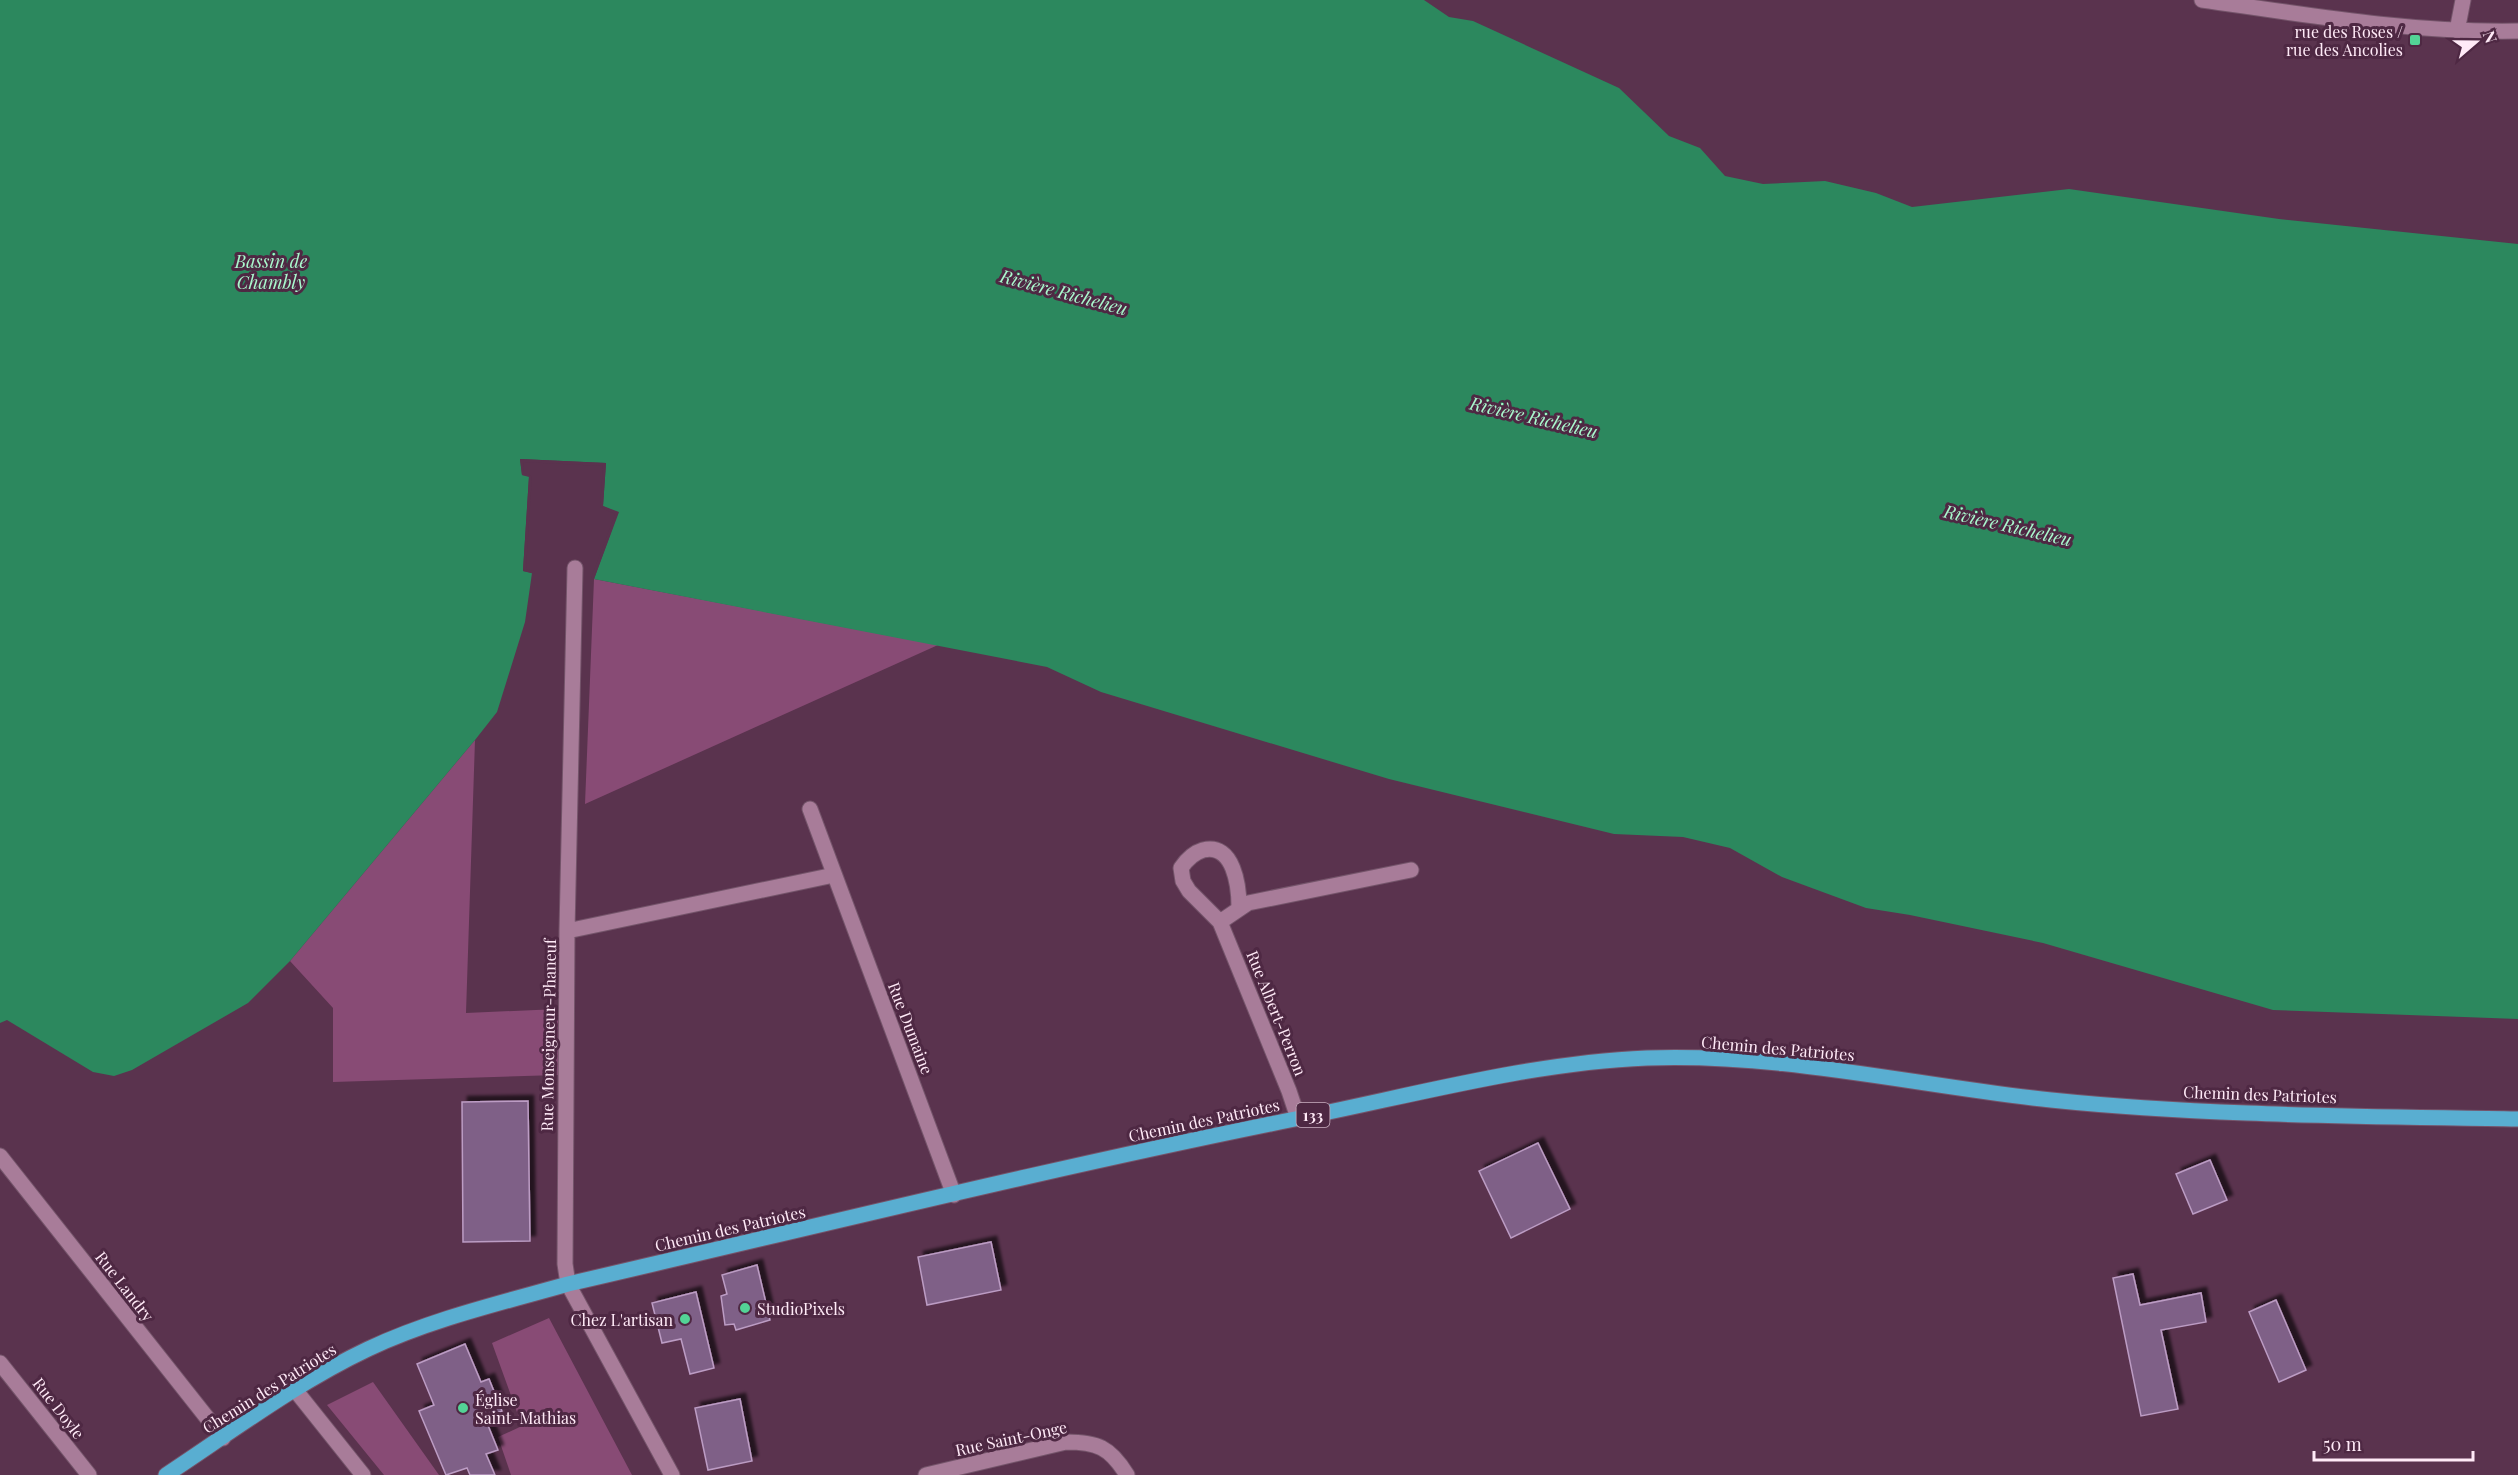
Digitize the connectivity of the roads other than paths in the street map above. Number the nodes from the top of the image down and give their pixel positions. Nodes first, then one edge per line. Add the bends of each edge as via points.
1 (2202, 0) edge
2 (2463, 0) edge
3 (2457, 31) junction
4 (2518, 31) edge
5 (575, 568) dead end
6 (810, 809) dead end
7 (1411, 870) dead end
8 (834, 875) junction
9 (1239, 908) junction
10 (1220, 922) junction
11 (567, 931) junction
12 (1298, 1119) junction
13 (2518, 1119) edge
14 (0, 1156) edge
15 (954, 1195) junction
16 (568, 1284) junction
17 (0, 1363) edge
18 (296, 1391) junction
19 (223, 1438) junction
20 (89, 1475) edge
21 (166, 1475) edge
22 (363, 1475) edge
23 (672, 1475) edge
24 (926, 1475) edge
25 (1127, 1475) edge

1 - 3 street via 2398,27
2 - 3 street
3 - 4 street
5 - 11 street, Rue Monseigneur-Phaneuf
6 - 8 street, Rue Dumaine
7 - 9 street
8 - 11 street
8 - 15 street, Rue Dumaine
9 - 10 street
9 - 10 street, Rue Albert-Perron via 1237,879 1229,860 1214,850 1194,854 1181,868 1183,881
10 - 12 street, Rue Albert-Perron
11 - 16 street, Rue Monseigneur-Phaneuf via 564,1247
12 - 13 main road, Chemin des Patriotes / 133 via 1540,1070 1627,1060 1702,1058 1754,1060 2038,1099 2124,1106
12 - 15 main road, Chemin des Patriotes / 133
14 - 19 street, Rue Landry
15 - 16 main road, Chemin des Patriotes / 133
16 - 18 main road, Chemin des Patriotes / 133 via 402,1334 330,1368
16 - 23 street, Rue Monseigneur-Phaneuf
17 - 20 street, Rue Doyle
18 - 19 main road, Chemin des Patriotes / 133
18 - 22 street
19 - 21 main road, Chemin des Patriotes / 133
24 - 25 street, Rue Saint-Onge via 1084,1442 1102,1447 1117,1459

